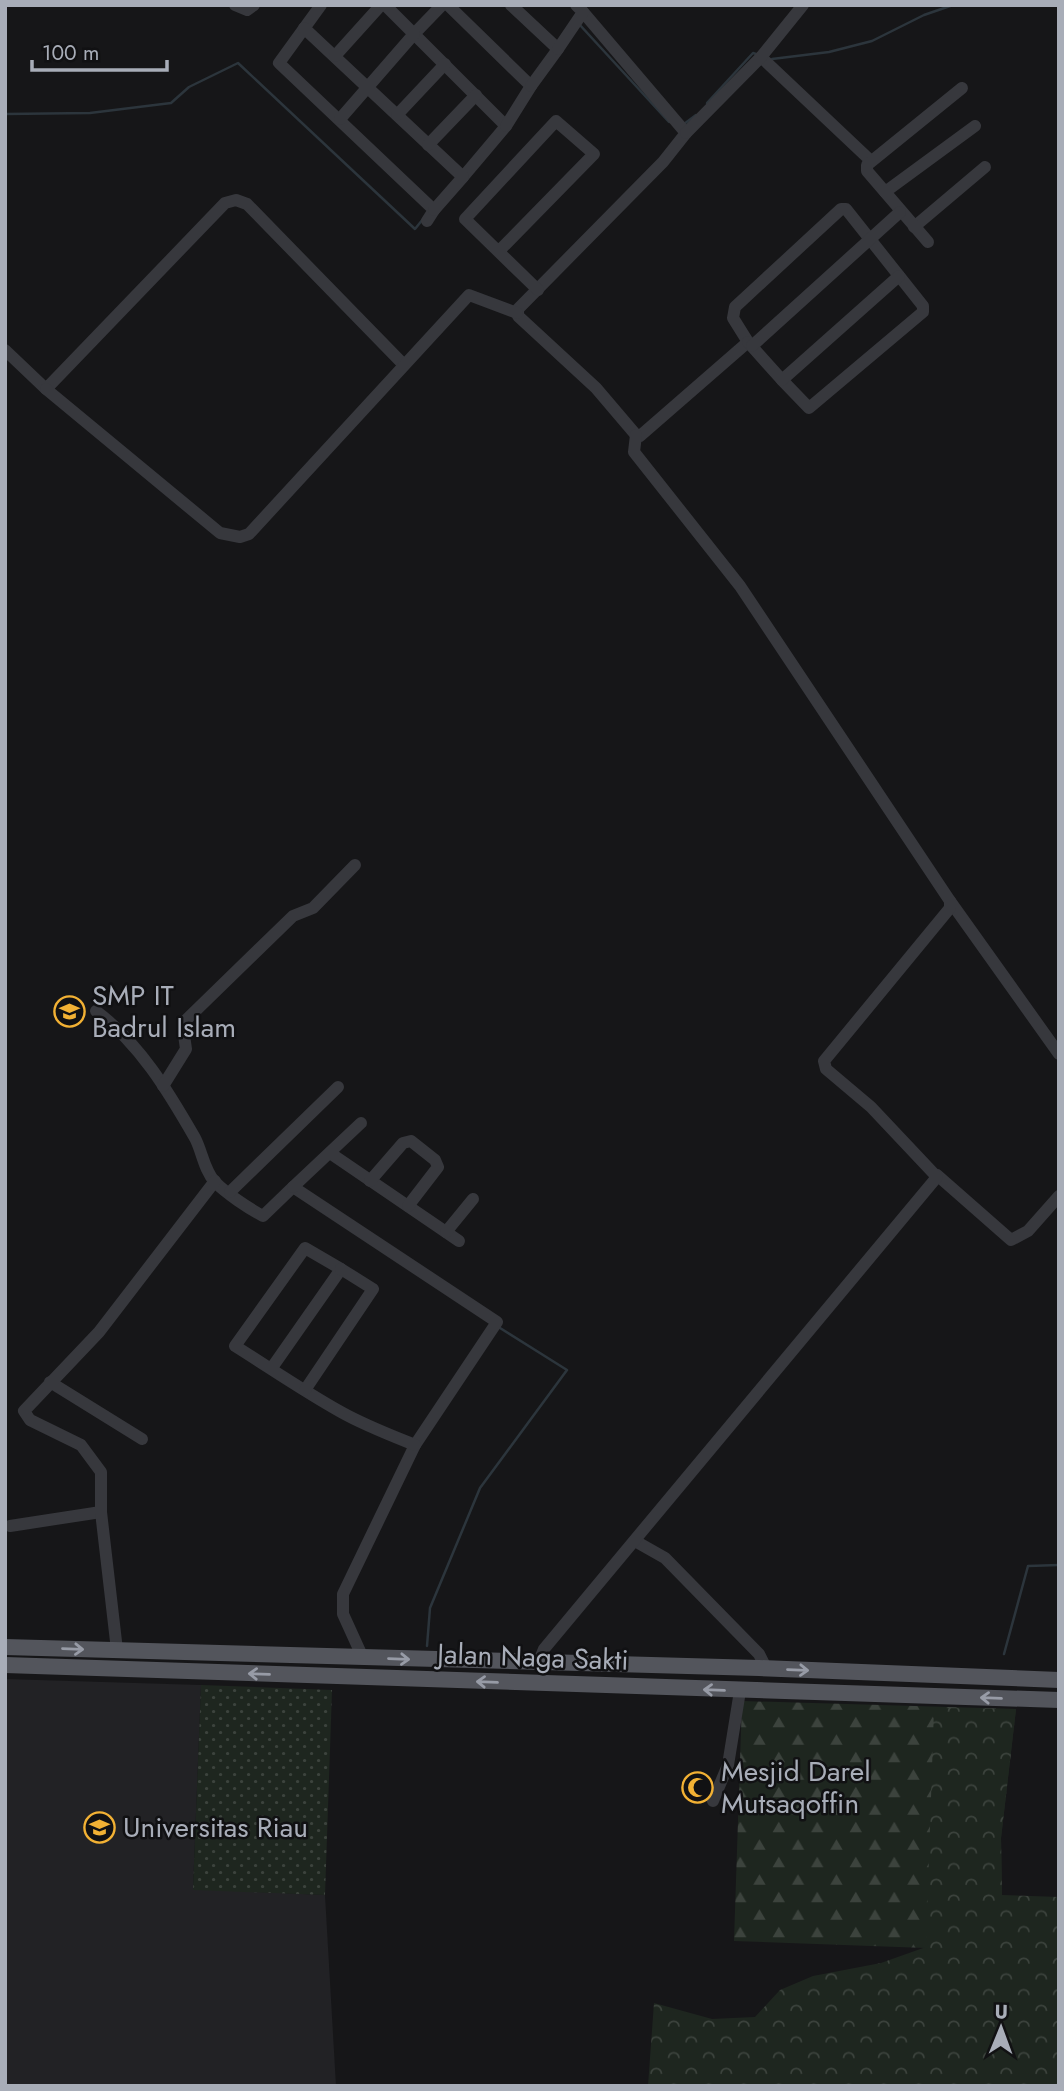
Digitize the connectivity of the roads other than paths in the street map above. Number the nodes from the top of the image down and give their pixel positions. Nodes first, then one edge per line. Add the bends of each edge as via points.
1 (235, 5) edge
2 (254, 5) edge
3 (321, 5) edge
4 (383, 5) edge
5 (442, 5) edge
6 (448, 5) edge
7 (511, 5) edge
8 (803, 5) edge
9 (580, 8) edge
10 (303, 28) junction
11 (414, 34) junction
12 (558, 49) junction
13 (335, 56) junction
14 (761, 57) junction
15 (445, 64) junction
16 (366, 86) junction
17 (531, 86) junction
18 (962, 88) dead end
19 (476, 95) junction
20 (397, 115) junction
21 (340, 119) junction
22 (506, 125) junction
23 (975, 127) dead end
24 (686, 133) junction
25 (428, 145) junction
26 (870, 160) junction
27 (985, 167) dead end
28 (463, 177) junction
29 (885, 192) junction
30 (900, 212) junction
31 (914, 227) junction
32 (871, 241) junction
33 (928, 242) dead end
34 (499, 251) junction
35 (899, 276) junction
36 (538, 290) junction
37 (517, 313) junction
38 (750, 344) junction
39 (5, 350) edge
40 (403, 364) junction
41 (782, 380) junction
42 (46, 389) junction
43 (636, 435) junction
44 (355, 865) dead end
45 (950, 901) junction
46 (96, 1012) dead end
47 (1059, 1054) edge
48 (163, 1086) junction
49 (338, 1087) dead end
50 (361, 1123) dead end
51 (330, 1153) junction
52 (937, 1175) junction
53 (215, 1181) junction
54 (370, 1181) junction
55 (293, 1187) junction
56 (230, 1192) junction
57 (1059, 1196) edge
58 (473, 1199) dead end
59 (408, 1206) junction
60 (446, 1232) junction
61 (459, 1241) dead end
62 (341, 1269) junction
63 (271, 1369) junction
64 (50, 1382) junction
65 (305, 1390) junction
66 (142, 1439) dead end
67 (415, 1445) junction
68 (101, 1512) junction
69 (10, 1527) dead end
70 (635, 1541) junction
71 (5, 1647) edge
72 (117, 1650) junction
73 (363, 1658) junction
74 (538, 1664) junction
75 (5, 1665) edge
76 (766, 1668) junction
77 (1059, 1680) edge
78 (740, 1690) junction
79 (1059, 1700) edge
80 (713, 1801) dead end

1 - 2 street via 244,10
3 - 10 street
4 - 11 street
4 - 13 street
5 - 11 street
6 - 17 street
7 - 12 street
8 - 14 street
9 - 12 street
9 - 24 street
10 - 13 street
10 - 21 street via 279,63
11 - 15 street
11 - 16 street
12 - 17 street
13 - 16 street
14 - 24 street
14 - 26 street
15 - 19 street
15 - 20 street
16 - 20 street
16 - 21 street
17 - 22 street
18 - 26 street
19 - 22 street
19 - 25 street
20 - 25 street
21 - 28 street via 430,216
22 - 28 street
23 - 29 street
24 - 36 street
25 - 28 street
26 - 29 street via 867,171
27 - 31 street
29 - 30 street
30 - 31 street
30 - 32 street
31 - 33 street
32 - 35 street
32 - 38 street
32 - 38 street via 847,210 841,209 735,307 733,318
34 - 34 street via 594,154 556,121 465,218
34 - 36 street
35 - 41 street
35 - 41 street via 923,312 809,408
36 - 37 street
37 - 40 street via 469,295
37 - 43 street via 596,388
38 - 41 street
38 - 43 street via 642,435
39 - 42 street
40 - 42 street via 249,534 240,537 220,533
40 - 42 street via 247,204 232,200
43 - 45 street via 634,452 740,586
44 - 48 street via 313,908 293,916 185,1021 186,1049
45 - 47 street
45 - 52 street via 950,908 824,1064
46 - 48 street via 117,1027
48 - 53 street
49 - 56 street
50 - 51 street
51 - 54 street
51 - 55 street
52 - 57 street via 1011,1240 1028,1231
52 - 70 street
53 - 56 street
53 - 64 street via 99,1332
54 - 59 street
54 - 59 street via 403,1143 411,1141 438,1167
55 - 56 street via 263,1216
55 - 67 street via 497,1322
58 - 60 street
59 - 60 street
60 - 61 street
62 - 63 street
62 - 63 street via 305,1248 235,1346
62 - 65 street via 373,1289
63 - 65 street
64 - 66 street
64 - 68 street via 24,1414 91,1454 101,1472
65 - 67 street via 343,1413
67 - 73 street via 343,1594 343,1614
68 - 69 street
68 - 72 street
70 - 74 street via 544,1649
70 - 76 street via 665,1558 759,1654
71 -> 72 main road, Jalan Naga Sakti
72 - 73 main road, Jalan Naga Sakti
73 -> 74 main road, Jalan Naga Sakti
74 - 76 main road, Jalan Naga Sakti
78 -> 75 main road, Jalan Naga Sakti
76 -> 77 main road, Jalan Naga Sakti
79 -> 78 main road, Jalan Naga Sakti
78 - 80 street via 728,1765

